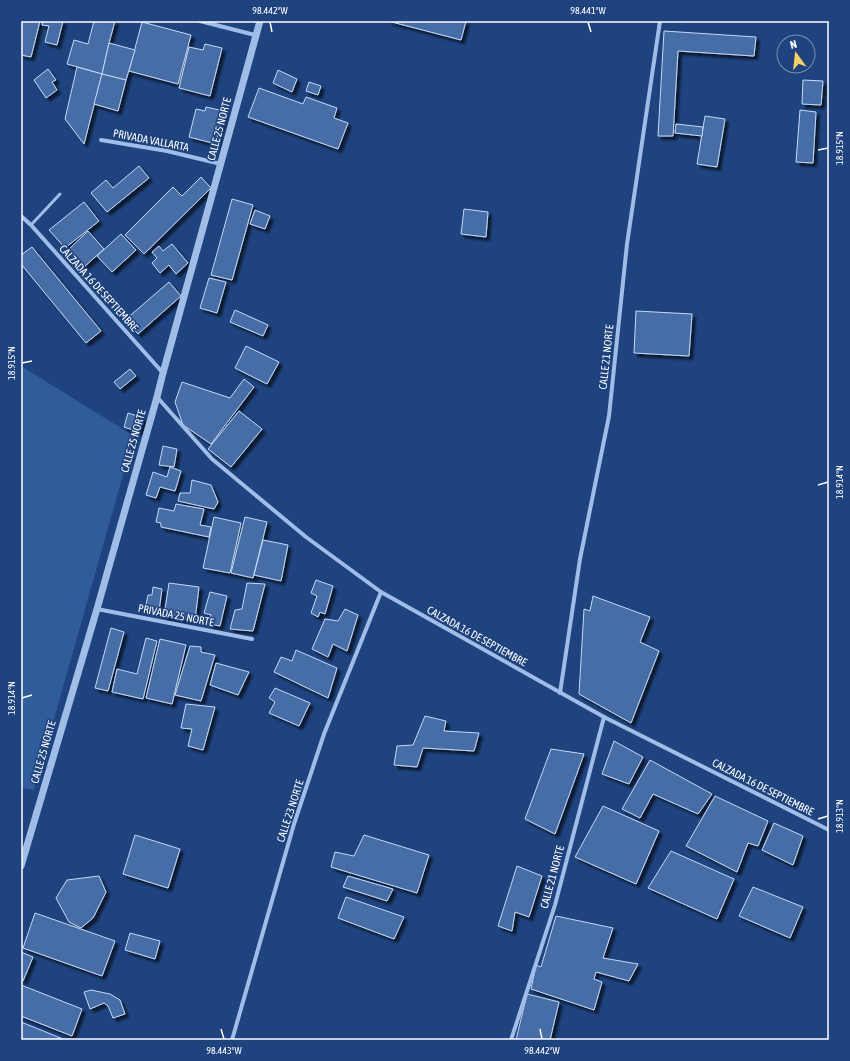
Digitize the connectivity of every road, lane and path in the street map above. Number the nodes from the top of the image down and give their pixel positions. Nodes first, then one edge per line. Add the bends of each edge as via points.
1 (200, 21) edge
2 (260, 21) edge
3 (660, 21) edge
4 (255, 35) junction
5 (101, 140) dead end
6 (221, 164) junction
7 (60, 194) dead end
8 (21, 216) edge
9 (31, 225) junction
10 (163, 373) junction
11 (157, 397) junction
12 (381, 592) junction
13 (97, 609) junction
14 (252, 639) dead end
15 (560, 693) junction
16 (604, 717) junction
17 (829, 830) edge
18 (21, 866) edge
19 (232, 1040) edge
20 (511, 1040) edge

1 - 4 street
2 - 4 street, CALLE 25 NORTE
3 - 15 street, CALLE 21 NORTE via 627,244 609,416 580,559
4 - 6 street, CALLE 25 NORTE
5 - 6 street, PRIVADA VALLARTA via 167,151
6 - 10 street, CALLE 25 NORTE
7 - 9 lane
8 - 9 street, CALZADA 16 DE SEPTIEMBRE
9 - 10 street, CALZADA 16 DE SEPTIEMBRE
10 - 11 street, CALLE 25 NORTE
11 - 12 street, CALZADA 16 DE SEPTIEMBRE via 212,459 306,537
11 - 13 street, CALLE 25 NORTE
12 - 15 street, CALZADA 16 DE SEPTIEMBRE
12 - 19 street, CALLE 23 NORTE via 324,734 294,824
13 - 14 street, PRIVADA 25 NORTE
13 - 18 street, CALLE 25 NORTE
15 - 16 street, CALZADA 16 DE SEPTIEMBRE
16 - 17 street, CALZADA 16 DE SEPTIEMBRE
16 - 20 street, CALLE 21 NORTE via 555,905

